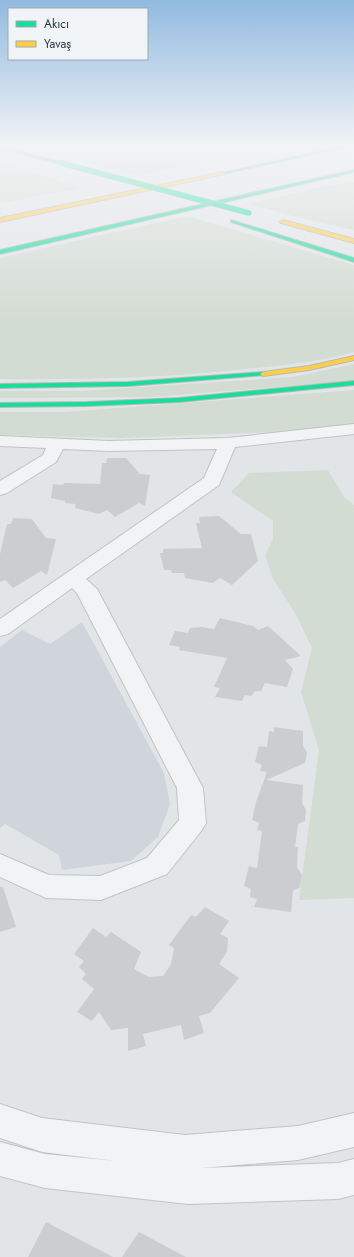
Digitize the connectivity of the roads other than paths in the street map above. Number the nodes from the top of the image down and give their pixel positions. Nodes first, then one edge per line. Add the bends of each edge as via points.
1 (72, 205) edge
2 (174, 205) edge
3 (208, 205) edge
4 (215, 205) edge
5 (219, 205) edge
6 (254, 214) dead end
7 (211, 215) dead end
8 (148, 218) junction
9 (0, 220) edge
10 (354, 236) edge
11 (354, 241) edge
12 (0, 252) edge
13 (354, 252) edge
14 (354, 260) edge
15 (354, 358) edge
16 (354, 384) edge
17 (0, 386) edge
18 (0, 405) edge
19 (354, 430) edge
20 (0, 441) edge
21 (228, 443) junction
22 (57, 444) junction
23 (0, 489) edge
24 (72, 578) junction
25 (0, 629) edge
26 (0, 865) edge
27 (0, 1121) edge
28 (354, 1130) edge
29 (0, 1159) edge
30 (354, 1177) edge

1 - 9 highway
2 - 7 highway
3 - 8 highway
4 - 8 highway
5 - 6 highway, bridge
8 - 12 highway
10 - 11 highway via 271,218
13 - 14 highway via 230,220
15 - 17 highway via 316,367 228,378 113,385
16 - 18 highway via 179,400
19 - 21 street
20 - 22 street
21 - 22 street via 109,446
21 - 24 street via 212,481
22 - 23 street via 50,458
24 - 25 street
24 - 26 street via 86,589 190,788 193,824 157,866 101,888 46,886
27 - 28 street via 42,1136 185,1152 298,1144
29 - 30 street via 45,1171 188,1186 338,1181

